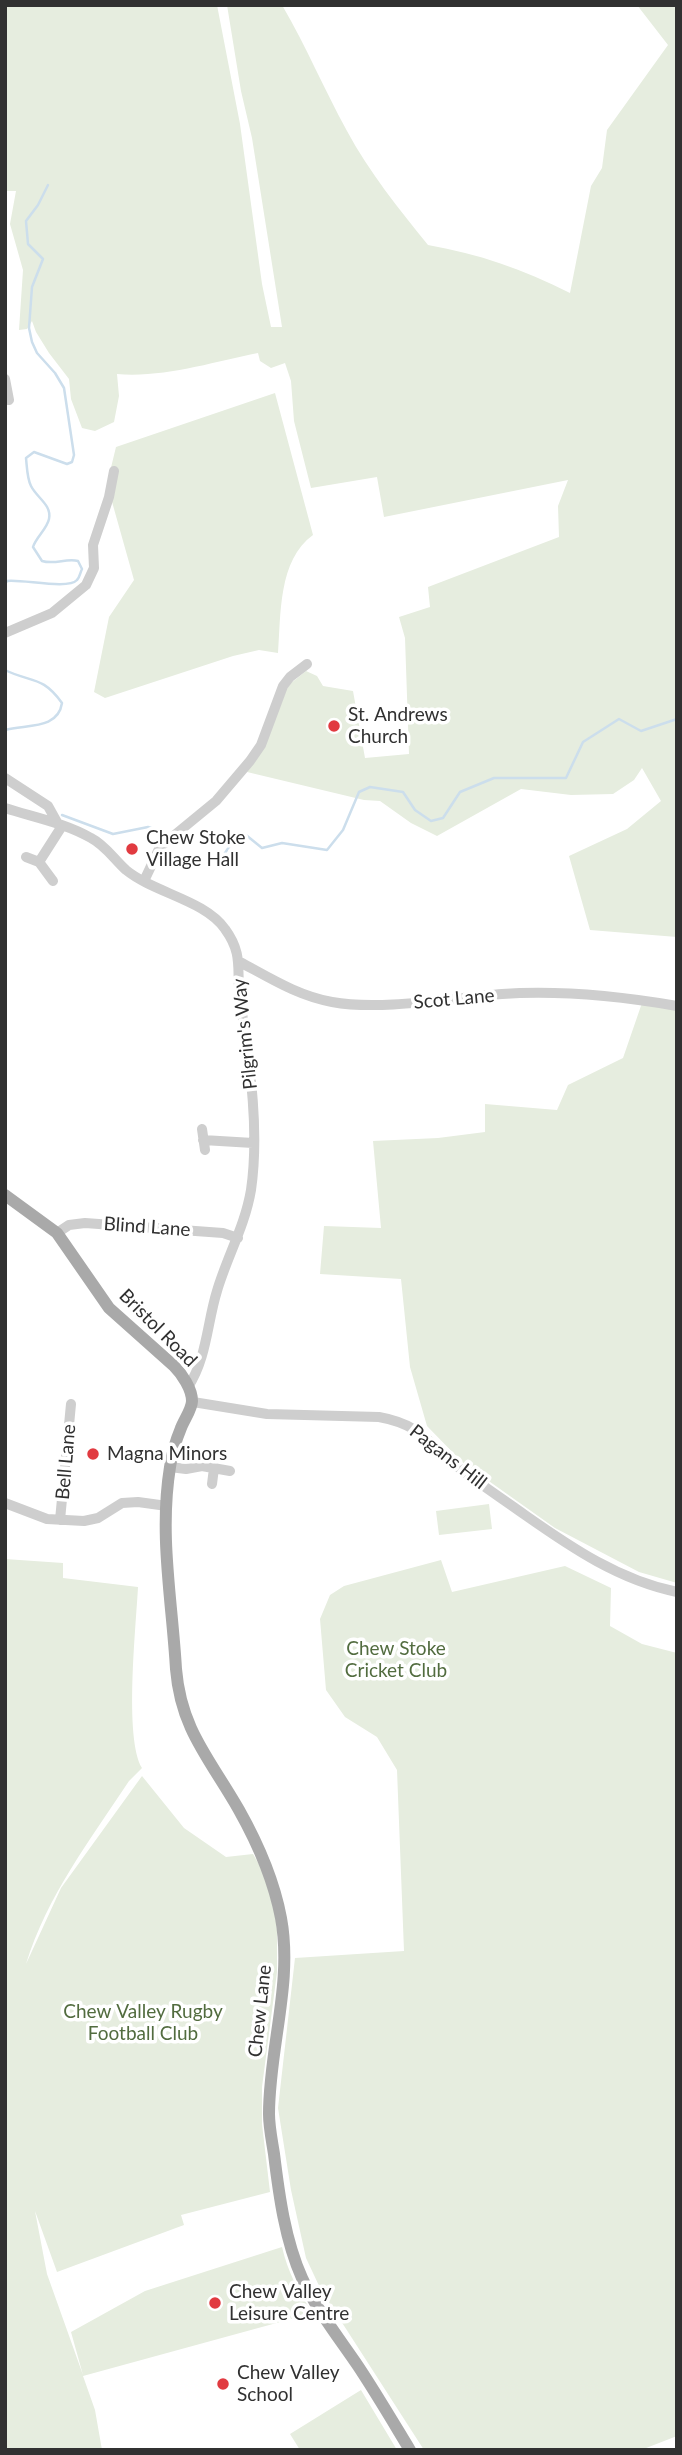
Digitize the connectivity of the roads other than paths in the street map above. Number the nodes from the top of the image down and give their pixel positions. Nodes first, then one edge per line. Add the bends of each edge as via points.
1 (114, 471) dead end
2 (5, 634) edge
3 (307, 664) dead end
4 (5, 778) edge
5 (5, 808) edge
6 (60, 825) junction
7 (26, 858) dead end
8 (39, 862) junction
9 (53, 881) dead end
10 (144, 881) junction
11 (240, 962) junction
12 (677, 1006) edge
13 (203, 1140) dead end
14 (253, 1143) junction
15 (5, 1195) edge
16 (57, 1233) junction
17 (238, 1238) junction
18 (188, 1387) junction
19 (193, 1402) junction
20 (71, 1404) dead end
21 (170, 1467) junction
22 (214, 1468) junction
23 (230, 1471) dead end
24 (212, 1484) dead end
25 (5, 1503) edge
26 (167, 1506) junction
27 (60, 1520) junction
28 (677, 1592) edge
29 (410, 2450) edge

1 - 2 street via 93,545 94,568 86,585 51,613
3 - 10 street via 284,686 250,761 216,801 160,847
4 - 6 street via 48,806
5 - 6 street, Pilgrim's Way
6 - 8 street
6 - 10 street, Pilgrim's Way via 92,838
7 - 8 street
8 - 9 street
10 - 11 street, Pilgrim's Way via 213,914
11 - 12 street, Scot Lane via 296,992 334,1003 575,993
11 - 14 street, Pilgrim's Way via 237,976
13 - 14 street
14 - 17 street, Pilgrim's Way via 251,1190
15 - 16 main road, Bristol Road
16 - 17 street, Blind Lane via 85,1223 223,1233
16 - 18 main road, Bristol Road via 109,1308 182,1374
17 - 18 street, Pilgrim's Way via 216,1291 198,1371
18 - 19 main road, Bristol Road
19 - 21 main road, Chew Lane
19 - 28 street, Pagans Hill via 247,1412 403,1423 574,1550 635,1581
20 - 27 street, Bell Lane
21 - 22 street
21 - 26 main road, Chew Lane
22 - 23 street
22 - 24 street
25 - 27 street
26 - 27 street via 122,1503 98,1518
26 - 29 main road, Chew Lane via 165,1563 184,1713 262,1858 281,1917 285,1978 269,2115 288,2233 303,2280

